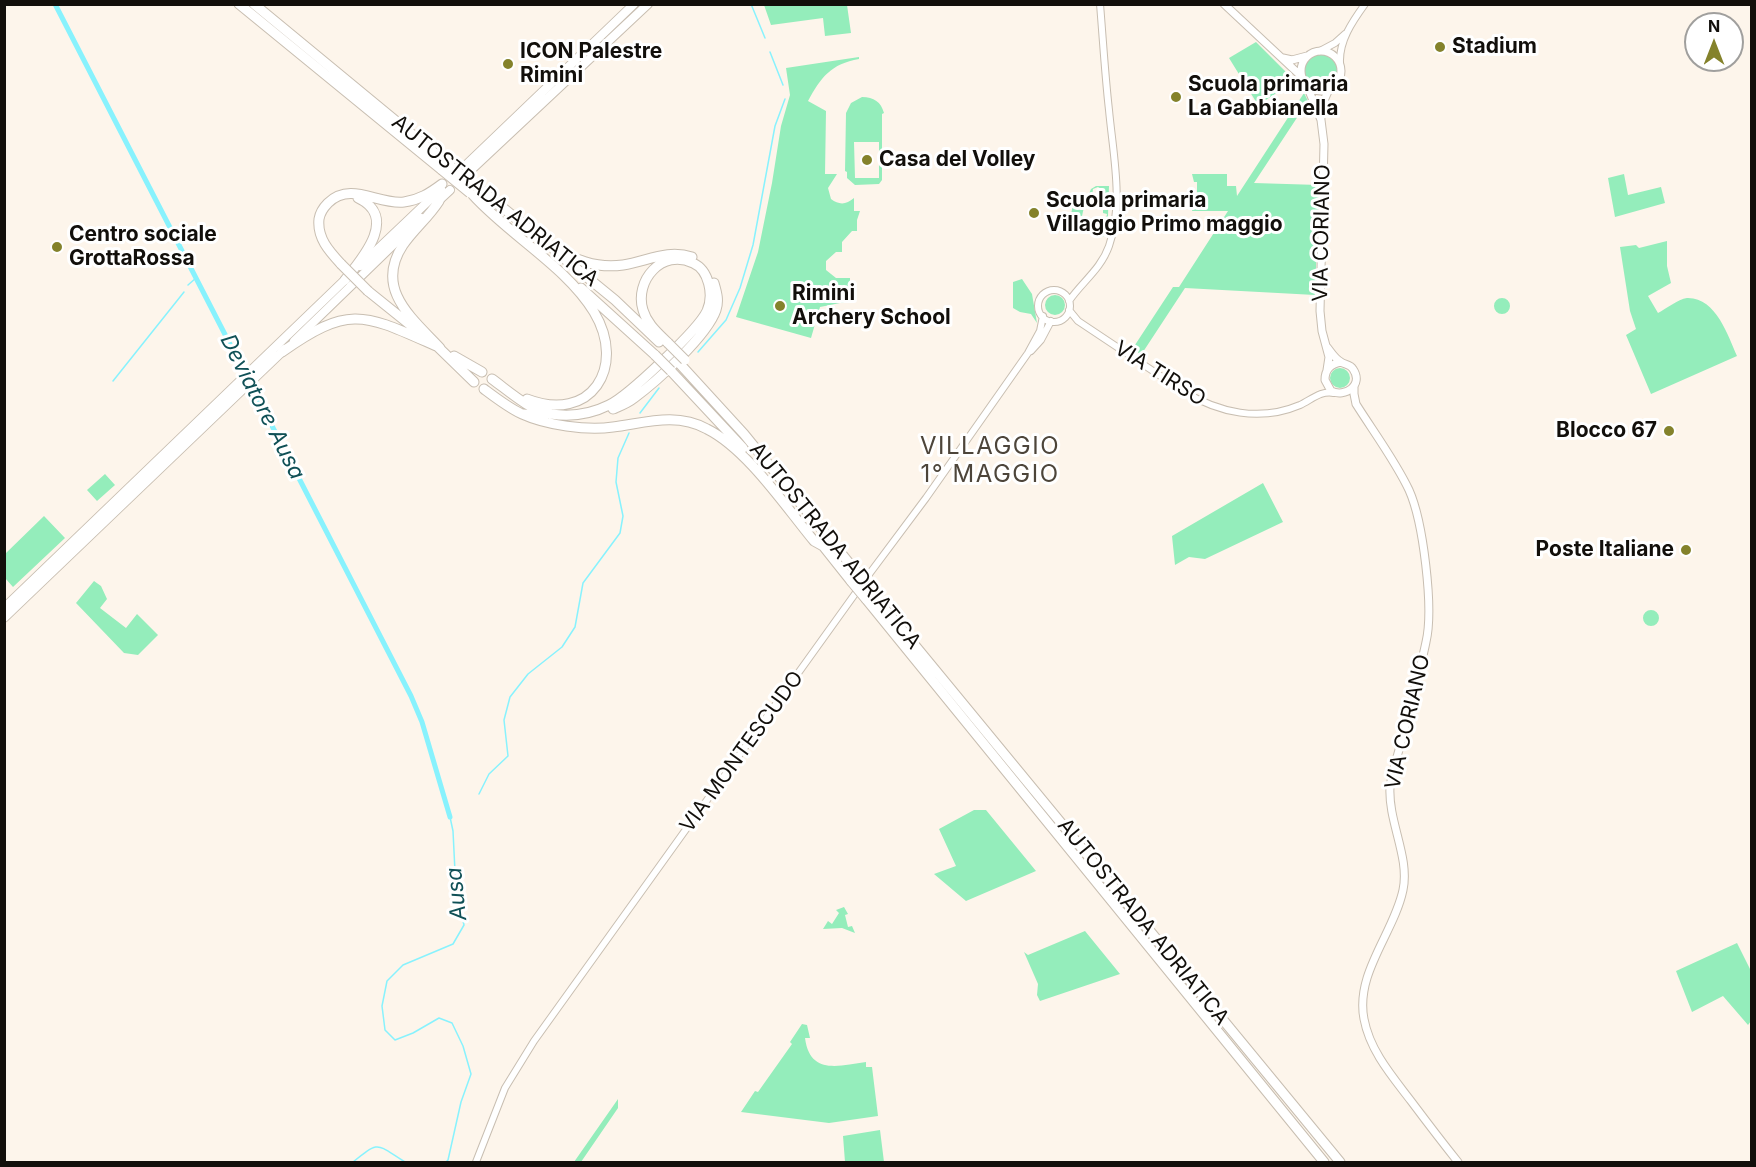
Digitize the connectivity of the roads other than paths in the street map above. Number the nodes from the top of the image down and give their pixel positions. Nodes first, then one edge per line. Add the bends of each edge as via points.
1 (239, 4) edge
2 (254, 4) edge
3 (634, 4) edge
4 (648, 4) edge
5 (1100, 4) edge
6 (1224, 4) edge
7 (1365, 4) edge
8 (1347, 32) junction
9 (1320, 51) junction
10 (1277, 55) junction
11 (1309, 55) junction
12 (1340, 63) junction
13 (322, 66) junction
14 (1302, 78) junction
15 (1308, 86) junction
16 (1329, 89) junction
17 (1321, 120) junction
18 (445, 187) junction
19 (473, 192) junction
20 (341, 195) junction
21 (439, 201) junction
22 (551, 246) junction
23 (345, 280) junction
24 (1080, 285) junction
25 (1062, 292) junction
26 (1069, 301) junction
27 (1069, 310) junction
28 (1043, 316) junction
29 (1063, 319) junction
30 (1051, 321) junction
31 (1078, 321) junction
32 (1325, 345) junction
33 (666, 346) junction
34 (442, 349) junction
35 (282, 352) junction
36 (1028, 353) junction
37 (1341, 362) junction
38 (257, 370) junction
39 (1327, 370) junction
40 (482, 372) dead end
41 (492, 380) dead end
42 (1324, 380) junction
43 (474, 382) dead end
44 (1354, 386) junction
45 (238, 389) junction
46 (484, 389) dead end
47 (511, 393) junction
48 (1338, 394) junction
49 (1316, 396) junction
50 (1356, 404) junction
51 (523, 414) junction
52 (823, 546) junction
53 (854, 577) junction
54 (868, 596) junction
55 (4, 608) edge
56 (4, 618) edge
57 (476, 1162) edge
58 (1324, 1162) edge
59 (1340, 1162) edge
60 (1458, 1162) edge

1 - 13 highway, AUTOSTRADA ADRIATICA
2 - 13 highway, AUTOSTRADA ADRIATICA
3 - 4 main road via 469,167
5 - 24 street via 1116,208 1109,247 1095,272
6 - 10 main road
7 - 8 street
8 - 9 street
8 - 12 street
9 - 11 main road
9 - 12 main road via 1332,54
10 - 11 main road via 1292,60
10 - 14 main road
11 - 14 main road via 1302,65
12 - 16 main road via 1339,80
13 - 19 highway, AUTOSTRADA ADRIATICA, bridge
14 - 15 main road
15 - 16 main road via 1318,91
15 - 17 main road, VIA CORIANO
16 - 17 main road, VIA CORIANO
17 - 32 main road, VIA CORIANO via 1324,144 1320,311
18 - 20 highway via 402,202
18 - 21 main road
18 - 23 main road
19 - 22 highway, AUTOSTRADA ADRIATICA
19 - 47 highway via 489,213 585,298 596,314 606,343 608,356 601,381 584,399 549,405
19 - 52 highway, AUTOSTRADA ADRIATICA, bridge via 671,371 735,440
20 - 23 highway via 366,202 376,222 367,252
20 - 34 highway, bridge via 323,208 319,219 326,246 368,291
21 - 34 highway via 403,245 393,276 395,292 404,308
21 - 35 main road
22 - 33 highway, AUTOSTRADA ADRIATICA
22 - 51 highway via 579,261 599,266 622,265 662,254 692,257 714,282 717,308 703,331 633,399 591,417
23 - 38 main road
24 - 25 street
24 - 26 street
25 - 26 street
25 - 28 street via 1054,290 1043,295 1038,306
26 - 27 street
27 - 29 street
27 - 31 street, VIA TIRSO
28 - 30 street
28 - 36 street, VIA MONTESCUDO
29 - 30 street
29 - 31 street, VIA TIRSO
30 - 36 street, VIA MONTESCUDO
31 - 49 street, VIA TIRSO via 1191,396 1227,411 1273,412 1301,405
32 - 37 main road
32 - 39 main road, VIA CORIANO via 1329,357
33 - 47 highway via 643,310 643,283 663,263 683,260 693,263 706,276 710,293 707,310 680,342 618,401 580,415 566,415 538,410
33 - 53 highway, AUTOSTRADA ADRIATICA, bridge via 737,419 744,434
34 - 35 highway via 376,321 354,318 308,333
34 - 40 highway
34 - 43 highway
35 - 38 main road
36 - 57 street, VIA MONTESCUDO via 534,1041 506,1088
37 - 39 main road
37 - 44 main road via 1355,372
38 - 45 main road
39 - 42 main road
41 - 47 highway
42 - 48 main road
42 - 49 street
44 - 48 main road
44 - 50 main road, VIA CORIANO
45 - 55 main road
45 - 56 main road
46 - 51 highway
48 - 49 street, VIA TIRSO
48 - 50 main road, VIA CORIANO
50 - 60 main road, VIA CORIANO via 1408,487 1416,508 1429,601 1427,639 1391,784 1391,816 1404,866 1404,887 1366,984 1363,1018 1381,1062
51 - 52 highway via 592,428 666,419 705,428 740,452 814,541
52 - 53 highway, AUTOSTRADA ADRIATICA
53 - 54 highway, AUTOSTRADA ADRIATICA, bridge
54 - 58 highway, AUTOSTRADA ADRIATICA
54 - 59 highway, AUTOSTRADA ADRIATICA

